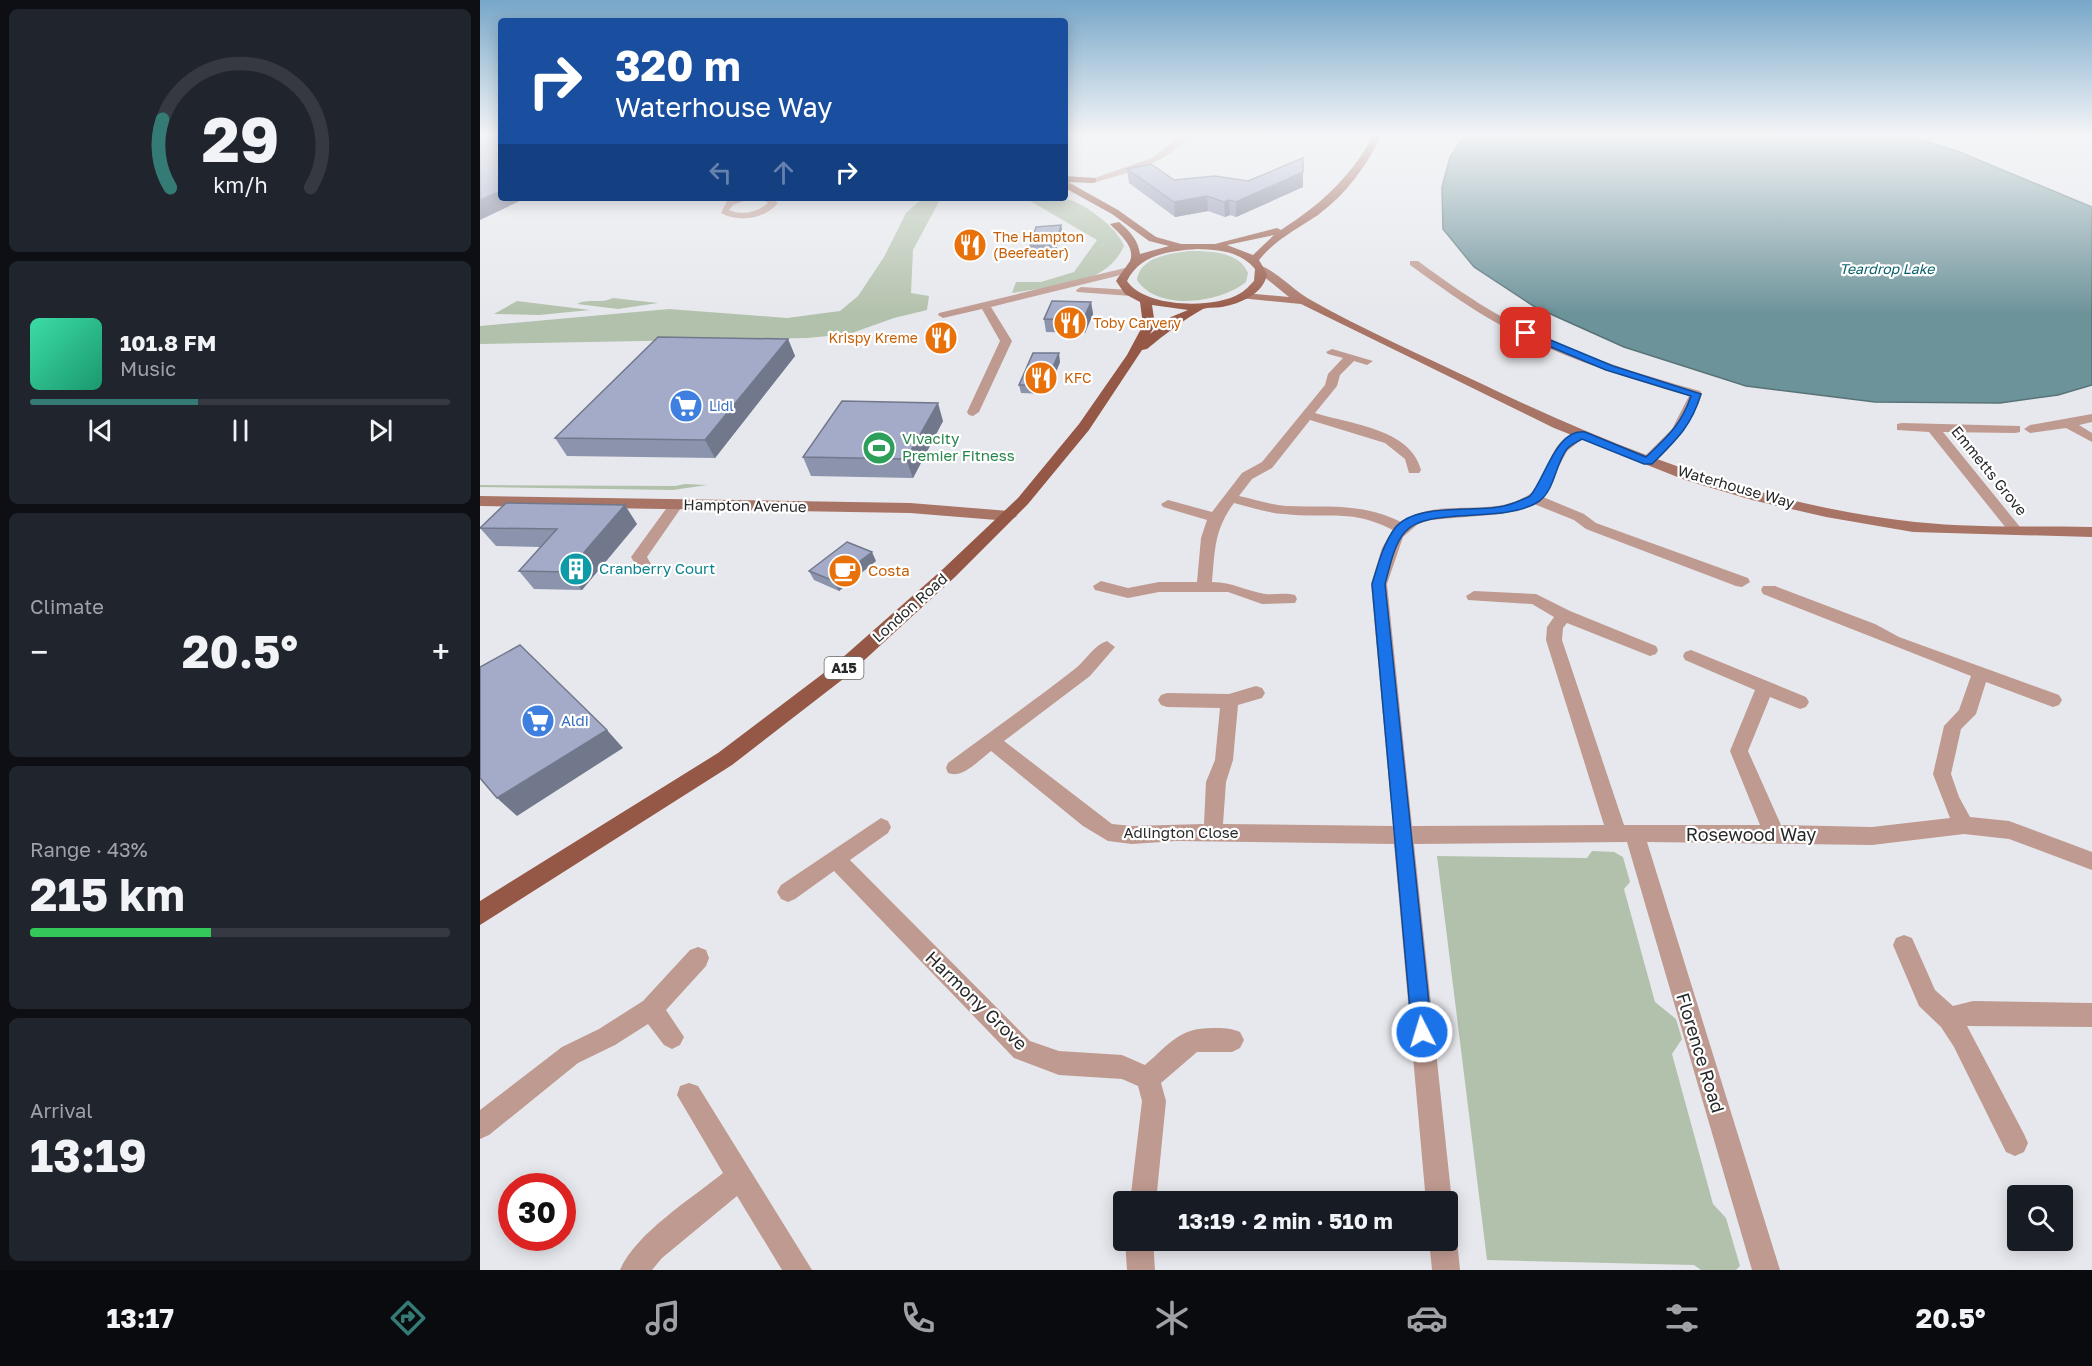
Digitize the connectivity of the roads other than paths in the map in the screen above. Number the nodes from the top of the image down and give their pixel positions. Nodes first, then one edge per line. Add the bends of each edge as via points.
1 (1068, 195) edge
2 (1088, 195) edge
3 (1091, 195) edge
4 (1333, 195) edge
5 (1093, 198) junction
6 (739, 201) edge
7 (771, 201) edge
8 (1296, 224) junction
9 (1185, 246) junction
10 (1209, 246) junction
11 (1135, 261) junction
12 (1258, 264) junction
13 (1414, 266) dead end
14 (1125, 271) junction
15 (1058, 291) junction
16 (1131, 293) junction
17 (1244, 296) junction
18 (1146, 301) junction
19 (1306, 302) junction
20 (984, 304) junction
21 (1205, 307) junction
22 (943, 315) dead end
23 (1332, 352) dead end
24 (1132, 355) junction
25 (1350, 358) junction
26 (1366, 361) dead end
27 (973, 412) dead end
28 (1307, 416) junction
29 (2092, 418) edge
30 (2068, 424) junction
31 (1902, 427) dead end
32 (1933, 428) junction
33 (2015, 429) dead end
34 (2030, 429) dead end
35 (1581, 435) junction
36 (2092, 438) edge
37 (1648, 461) junction
38 (1414, 470) dead end
39 (1231, 498) junction
40 (1534, 499) junction
41 (480, 501) edge
42 (1168, 504) dead end
43 (676, 505) junction
44 (1010, 516) junction
45 (1215, 518) junction
46 (1401, 528) junction
47 (2015, 530) junction
48 (2092, 532) edge
49 (644, 566) dead end
50 (1742, 582) dead end
51 (1101, 586) dead end
52 (1204, 587) junction
53 (1769, 590) dead end
54 (1474, 596) dead end
55 (1289, 599) dead end
56 (1564, 615) junction
57 (1107, 646) dead end
58 (1650, 650) dead end
59 (1691, 656) dead end
60 (1981, 672) junction
61 (1765, 688) junction
62 (1256, 693) dead end
63 (1167, 700) dead end
64 (1229, 700) junction
65 (2053, 700) dead end
66 (1800, 702) dead end
67 (990, 740) junction
68 (955, 768) dead end
69 (1964, 825) junction
70 (881, 827) dead end
71 (1213, 832) junction
72 (1774, 833) junction
73 (1626, 835) junction
74 (1403, 836) junction
75 (837, 860) junction
76 (2092, 861) edge
77 (788, 892) dead end
78 (483, 916) edge
79 (1904, 945) dead end
80 (698, 958) dead end
81 (651, 1009) junction
82 (2092, 1015) edge
83 (1949, 1019) junction
84 (672, 1037) dead end
85 (1232, 1040) dead end
86 (1148, 1078) junction
87 (689, 1095) dead end
88 (480, 1126) edge
89 (2016, 1143) dead end
90 (740, 1176) junction
91 (1144, 1191) edge
92 (1438, 1191) edge
93 (1140, 1251) edge
94 (1444, 1251) edge
95 (634, 1270) edge
96 (798, 1270) edge
97 (1141, 1270) edge
98 (1446, 1270) edge
99 (1766, 1270) edge

1 - 11 main road via 1129,233
2 - 5 main road
3 - 5 main road
4 - 8 main road
5 - 9 main road via 1153,239
6 - 7 street via 724,211 734,215 755,213 771,207
8 - 10 main road via 1264,236
8 - 12 main road via 1263,247
9 - 10 main road
9 - 11 main road
10 - 12 main road via 1227,249
11 - 14 main road
12 - 17 main road via 1262,278
12 - 19 street, Waterhouse Way via 1283,288
13 - 37 street via 1526,333 1609,368 1696,394 1689,417
14 - 15 street
14 - 16 main road via 1123,278
15 - 16 street
15 - 20 street
16 - 18 main road
17 - 19 street, Waterhouse Way
17 - 21 main road
18 - 21 main road via 1164,306
18 - 24 main road, London Road / A15 via 1149,325
19 - 35 street, Waterhouse Way
20 - 22 street
20 - 27 street via 1006,341
21 - 24 main road, London Road / A15 via 1175,320
23 - 25 street
24 - 44 main road, London Road / A15 via 1084,427
25 - 26 street
25 - 28 street via 1334,374 1331,386
28 - 38 street via 1365,427 1411,457
28 - 39 street via 1267,465 1247,476
29 - 30 street
30 - 34 street
30 - 36 street
31 - 32 street, Emmetts Grove
32 - 33 street
32 - 47 street, Emmetts Grove
35 - 37 street, Waterhouse Way
35 - 40 street via 1562,447
37 - 47 street, Waterhouse Way via 1737,491 1824,512 1941,529
39 - 45 street
39 - 46 street via 1283,510 1349,510 1377,516
40 - 46 street via 1505,510 1438,514
40 - 50 street via 1638,548
41 - 43 street, Hampton Avenue
42 - 45 street
43 - 44 street, Hampton Avenue via 910,508
43 - 49 street via 639,557
44 - 78 main road, London Road / A15 via 840,671 725,759
45 - 52 street via 1208,537
46 - 74 street via 1378,584
47 - 48 street, Waterhouse Way
51 - 52 street via 1128,593 1159,587
52 - 55 street via 1228,587 1262,598
53 - 60 street via 1869,628 1893,642
54 - 56 street via 1536,599
56 - 58 street
56 - 73 street, Florence Road via 1555,627 1554,640
57 - 67 street via 1084,671
59 - 61 street
60 - 65 street
60 - 69 street via 1967,714 1953,726 1942,774
61 - 66 street
61 - 72 street via 1739,751
62 - 64 street
63 - 64 street
64 - 71 street via 1224,760 1216,782
67 - 68 street
67 - 71 street, Adlington Close via 1108,832
69 - 72 street, Rosewood Way via 1872,836
69 - 76 street, Rosewood Way via 2018,833
70 - 75 street
71 - 74 street, Adlington Close
72 - 73 street, Rosewood Way
73 - 74 street, Rosewood Way
73 - 99 street, Florence Road
74 - 92 street
75 - 77 street
75 - 86 street, Harmony Grove via 1022,1050 1059,1063 1122,1067
79 - 83 street via 1927,998
80 - 81 street
81 - 84 street
81 - 88 street via 570,1055
82 - 83 street via 1973,1013
83 - 89 street
85 - 86 street via 1193,1040
86 - 91 street via 1154,1101
87 - 90 street
90 - 95 street via 652,1248
90 - 96 street
93 - 97 street
94 - 98 street

